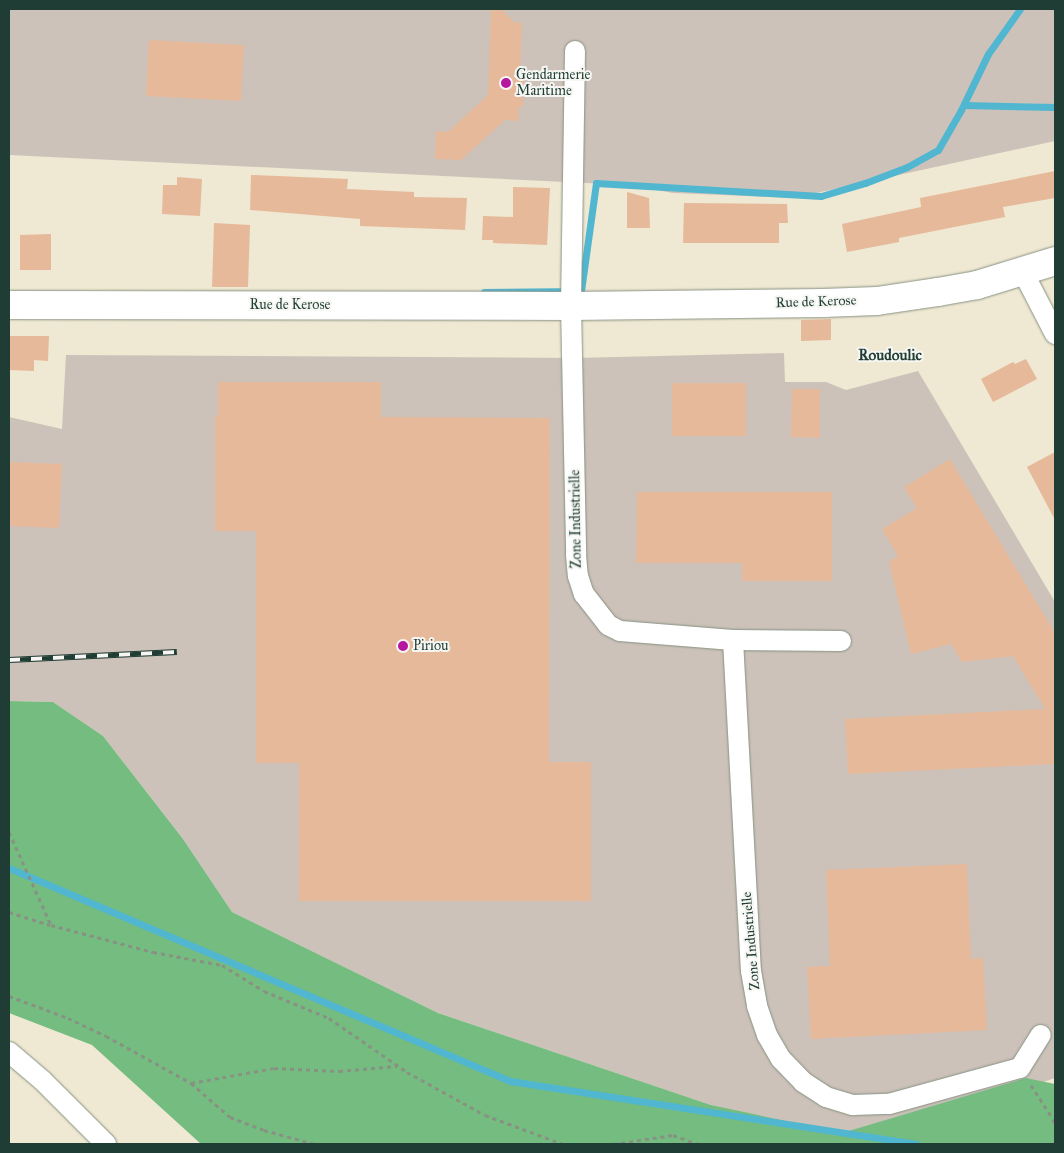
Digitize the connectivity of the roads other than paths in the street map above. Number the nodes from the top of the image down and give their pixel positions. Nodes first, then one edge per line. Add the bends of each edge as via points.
1 (574, 51) dead end
2 (1055, 261) edge
3 (1023, 272) junction
4 (9, 304) edge
5 (571, 306) junction
6 (1055, 334) edge
7 (733, 640) junction
8 (841, 641) dead end
9 (1041, 1035) dead end
10 (9, 1052) edge
11 (106, 1144) edge

1 - 5 street
2 - 3 street, Rue de Kerose
3 - 5 street, Rue de Kerose via 977,284 877,301
3 - 6 street
4 - 5 street, Rue de Kerose
5 - 7 street, Zone Industrielle via 576,556 584,594 608,625 620,631
7 - 8 street, Zone Industrielle
7 - 9 street, Zone Industrielle via 751,971 757,1006 781,1059 804,1082 826,1097 853,1105 889,1104 1020,1068
10 - 11 street

